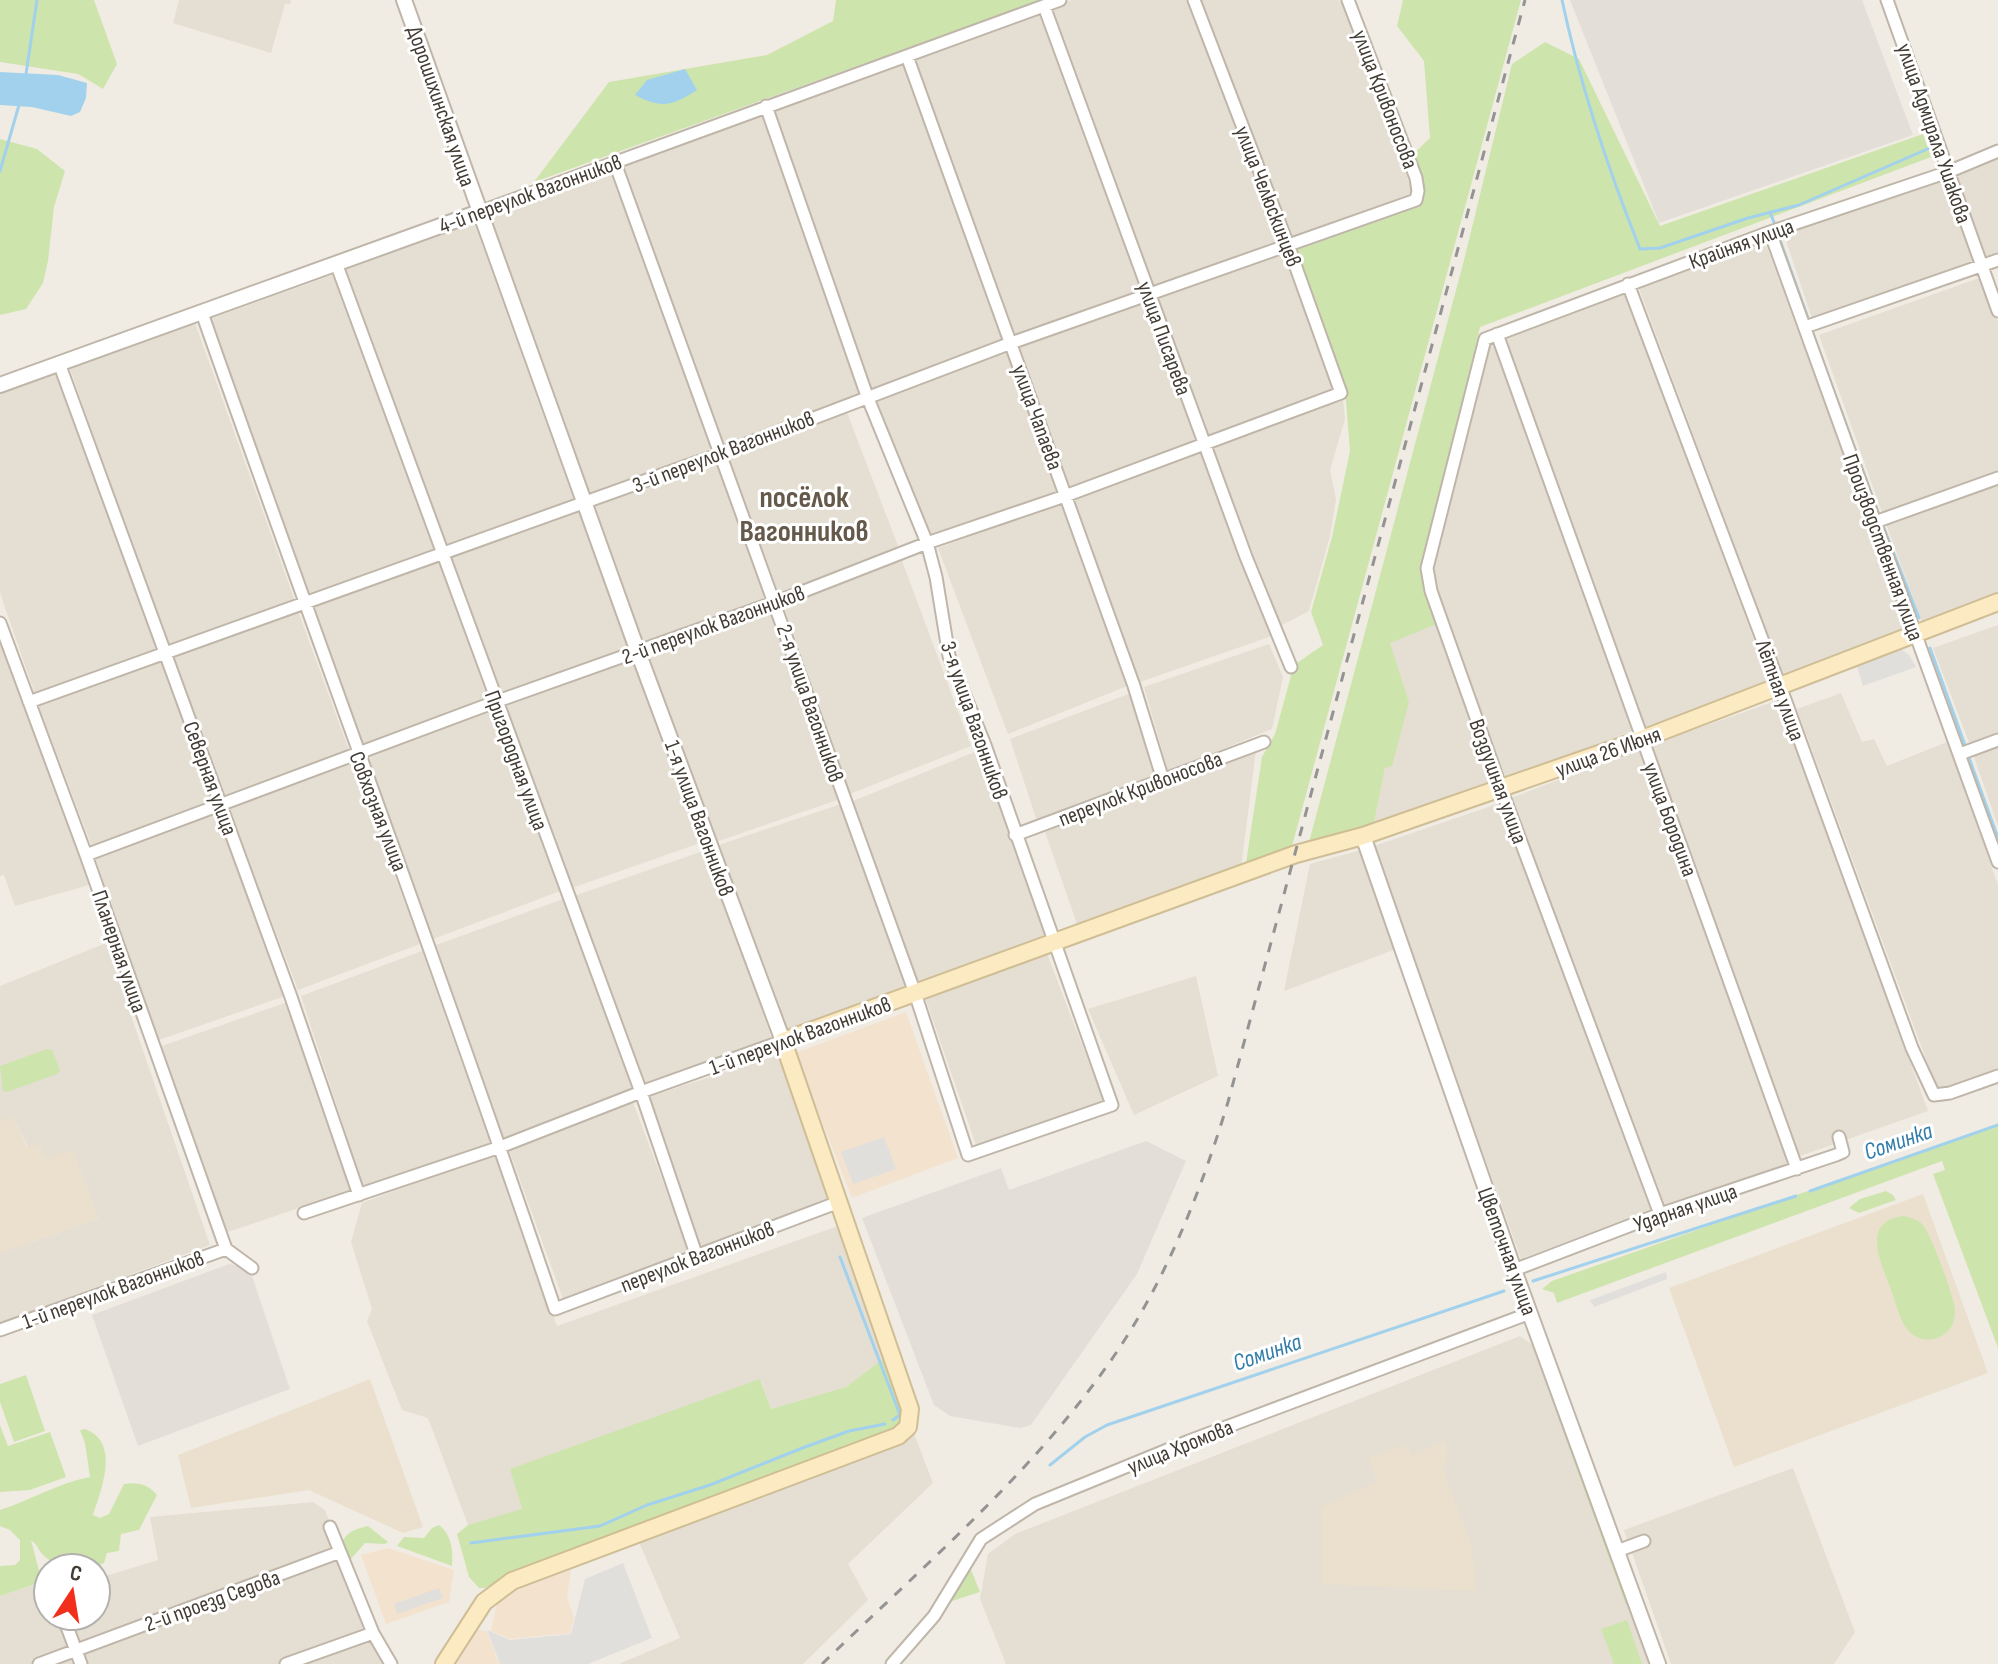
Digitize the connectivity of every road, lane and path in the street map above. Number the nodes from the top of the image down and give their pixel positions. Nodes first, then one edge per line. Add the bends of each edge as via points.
1 (404, 0) edge
2 (1060, 0) edge
3 (1194, 0) edge
4 (1348, 0) edge
5 (1887, 0) edge
6 (1044, 6) junction
7 (907, 56) junction
8 (766, 106) junction
9 (1998, 151) edge
10 (615, 163) junction
11 (1948, 172) junction
12 (1416, 200) joint
13 (479, 212) junction
14 (1770, 232) junction
15 (1288, 245) junction
16 (1998, 260) edge
17 (336, 263) junction
18 (1981, 265) junction
19 (1628, 284) junction
20 (1148, 294) junction
21 (1998, 311) edge
22 (202, 313) junction
23 (1805, 327) junction
24 (1497, 334) junction
25 (1485, 339) joint
26 (1011, 343) junction
27 (59, 363) junction
28 (0, 385) edge
29 (1341, 393) joint
30 (867, 396) junction
31 (1204, 443) junction
32 (722, 453) junction
33 (1998, 478) edge
34 (1065, 496) junction
35 (584, 503) junction
36 (1875, 522) junction
37 (927, 543) junction
38 (442, 553) junction
39 (776, 602) junction
40 (1998, 602) edge
41 (304, 603) junction
42 (0, 623) edge
43 (1915, 635) junction
44 (638, 652) junction
45 (164, 654) junction
46 (1291, 667) dead end
47 (1780, 688) junction
48 (29, 702) junction
49 (495, 702) junction
50 (1642, 739) junction
51 (1998, 740) edge
52 (1264, 742) dead end
53 (358, 754) junction
54 (1960, 754) junction
55 (1163, 780) junction
56 (1502, 789) junction
57 (221, 805) junction
58 (1015, 835) junction
59 (1363, 836) junction
60 (1296, 854) joint
61 (86, 855) junction
62 (1998, 862) edge
63 (1052, 942) junction
64 (915, 993) junction
65 (783, 1041) junction
66 (1998, 1076) edge
67 (641, 1092) junction
68 (1839, 1137) dead end
69 (500, 1147) junction
70 (968, 1155) joint
71 (1797, 1169) junction
72 (359, 1195) junction
73 (839, 1202) junction
74 (304, 1213) dead end
75 (1660, 1214) junction
76 (226, 1249) junction
77 (697, 1257) junction
78 (252, 1268) dead end
79 (1514, 1270) junction
80 (555, 1309) joint
81 (1530, 1313) junction
82 (0, 1330) edge
83 (330, 1527) dead end
84 (1644, 1541) dead end
85 (1617, 1551) junction
86 (340, 1552) junction
87 (69, 1632) edge
88 (373, 1633) junction
89 (76, 1650) junction
90 (39, 1664) edge
91 (81, 1664) edge
92 (286, 1664) edge
93 (391, 1664) edge
94 (444, 1664) edge
95 (892, 1664) edge
96 (1658, 1664) edge

1 - 13 street, Дорошихинская улица
2 - 6 street, 4-й переулок Вагонников
3 - 15 street, улица Челюскинцев
4 - 12 street, улица Кривоносова via 1416,178
5 - 11 street, улица Адмирала Ушакова
6 - 7 street, 4-й переулок Вагонников
6 - 20 street, улица Писарева
7 - 8 street, 4-й переулок Вагонников
7 - 26 street, улица Чапаева
8 - 10 street, 4-й переулок Вагонников
8 - 30 street, 3-я улица Вагонников
9 - 11 street, Крайняя улица
10 - 13 street, 4-й переулок Вагонников
10 - 32 street, 2-я улица Вагонников
11 - 14 street, Крайняя улица
11 - 18 street, улица Адмирала Ушакова
12 - 15 street, 3-й переулок Вагонников
13 - 17 street, 4-й переулок Вагонников
13 - 35 street, 1-я улица Вагонников
14 - 19 street, Крайняя улица
14 - 23 street, Производственная улица
15 - 20 street, 3-й переулок Вагонников
15 - 29 street, улица Челюскинцев
16 - 18 street
17 - 22 street, 4-й переулок Вагонников
17 - 38 street, Пригородная улица
18 - 21 street, улица Адмирала Ушакова
18 - 23 street
19 - 24 street, Крайняя улица
19 - 47 street, Лётная улица
20 - 26 street, 3-й переулок Вагонников
20 - 31 street, улица Писарева
22 - 27 street, 4-й переулок Вагонников
22 - 41 street, Совхозная улица
23 - 36 street, Производственная улица
24 - 25 street, Крайняя улица
24 - 50 street, улица Бородина
25 - 56 street, Воздушная улица via 1427,568
26 - 30 street, 3-й переулок Вагонников
26 - 34 street, улица Чапаева
27 - 28 street, 4-й переулок Вагонников
27 - 45 street, Северная улица
29 - 31 street, 2-й переулок Вагонников
30 - 32 street, 3-й переулок Вагонников
30 - 37 street, 3-я улица Вагонников
31 - 34 street, 2-й переулок Вагонников
31 - 46 street, улица Писарева
32 - 35 street, 3-й переулок Вагонников
32 - 39 street, 2-я улица Вагонников
33 - 36 street
34 - 37 street, 2-й переулок Вагонников
34 - 55 street, улица Чапаева
35 - 38 street, 3-й переулок Вагонников
35 - 44 street, 1-я улица Вагонников
36 - 43 street, Производственная улица
37 - 39 street, 2-й переулок Вагонников
37 - 58 street, 3-я улица Вагонников via 949,656
38 - 41 street, 3-й переулок Вагонников
38 - 49 street, Пригородная улица
39 - 44 street, 2-й переулок Вагонников
39 - 64 street, 2-я улица Вагонников
40 - 43 main road, улица 26 Июня
41 - 45 street, 3-й переулок Вагонников
41 - 53 street, Совхозная улица
42 - 48 street, Планерная улица
43 - 47 main road, улица 26 Июня
43 - 54 street, Производственная улица
44 - 49 street, 2-й переулок Вагонников
44 - 65 street, 1-я улица Вагонников
45 - 48 street, 3-й переулок Вагонников
45 - 57 street, Северная улица
47 - 50 main road, улица 26 Июня
47 - 66 street, Лётная улица via 1934,1095
48 - 61 street, Планерная улица
49 - 53 street, 2-й переулок Вагонников
49 - 67 street, Пригородная улица
50 - 56 main road, улица 26 Июня
50 - 71 street, улица Бородина
51 - 54 street
52 - 55 street, переулок Кривоносова
53 - 57 street, 2-й переулок Вагонников
53 - 69 street, Совхозная улица
54 - 62 street, Производственная улица
55 - 58 street, переулок Кривоносова
56 - 59 main road, улица 26 Июня
56 - 75 street, Воздушная улица
57 - 61 street, 2-й переулок Вагонников
57 - 72 street, Северная улица
58 - 63 street, 3-я улица Вагонников
59 - 60 main road, улица 26 Июня
59 - 79 street, Цветочная улица
60 - 63 main road, 1-й переулок Вагонников
61 - 76 street, Планерная улица
63 - 64 main road, 1-й переулок Вагонников
63 - 70 street, 3-я улица Вагонников via 1112,1105
64 - 65 main road, 1-й переулок Вагонников
64 - 70 street, 2-я улица Вагонников
65 - 67 street, 1-й переулок Вагонников
65 - 73 main road, 1-я улица Вагонников
67 - 69 street, 1-й переулок Вагонников
67 - 77 street, Пригородная улица
68 - 71 street, Ударная улица via 1843,1152
69 - 72 street, 1-й переулок Вагонников
69 - 80 street, Совхозная улица
71 - 75 street, Ударная улица
72 - 74 street, 1-й переулок Вагонников
73 - 77 street, переулок Вагонников
73 - 94 main road, 1-я улица Вагонников via 910,1411 908,1427 898,1436 512,1581 484,1602
75 - 79 street, Ударная улица
76 - 78 street
76 - 82 street, 1-й переулок Вагонников
77 - 80 street, переулок Вагонников
79 - 81 street, Цветочная улица
81 - 85 street, Цветочная улица
81 - 95 street, улица Хромова via 1035,1504 981,1539 934,1616
83 - 86 street
84 - 85 street
85 - 96 street, Цветочная улица
86 - 88 street
86 - 89 street, 2-й проезд Седова
87 - 89 street
88 - 92 street
88 - 93 street
89 - 90 street, 2-й проезд Седова
89 - 91 street

